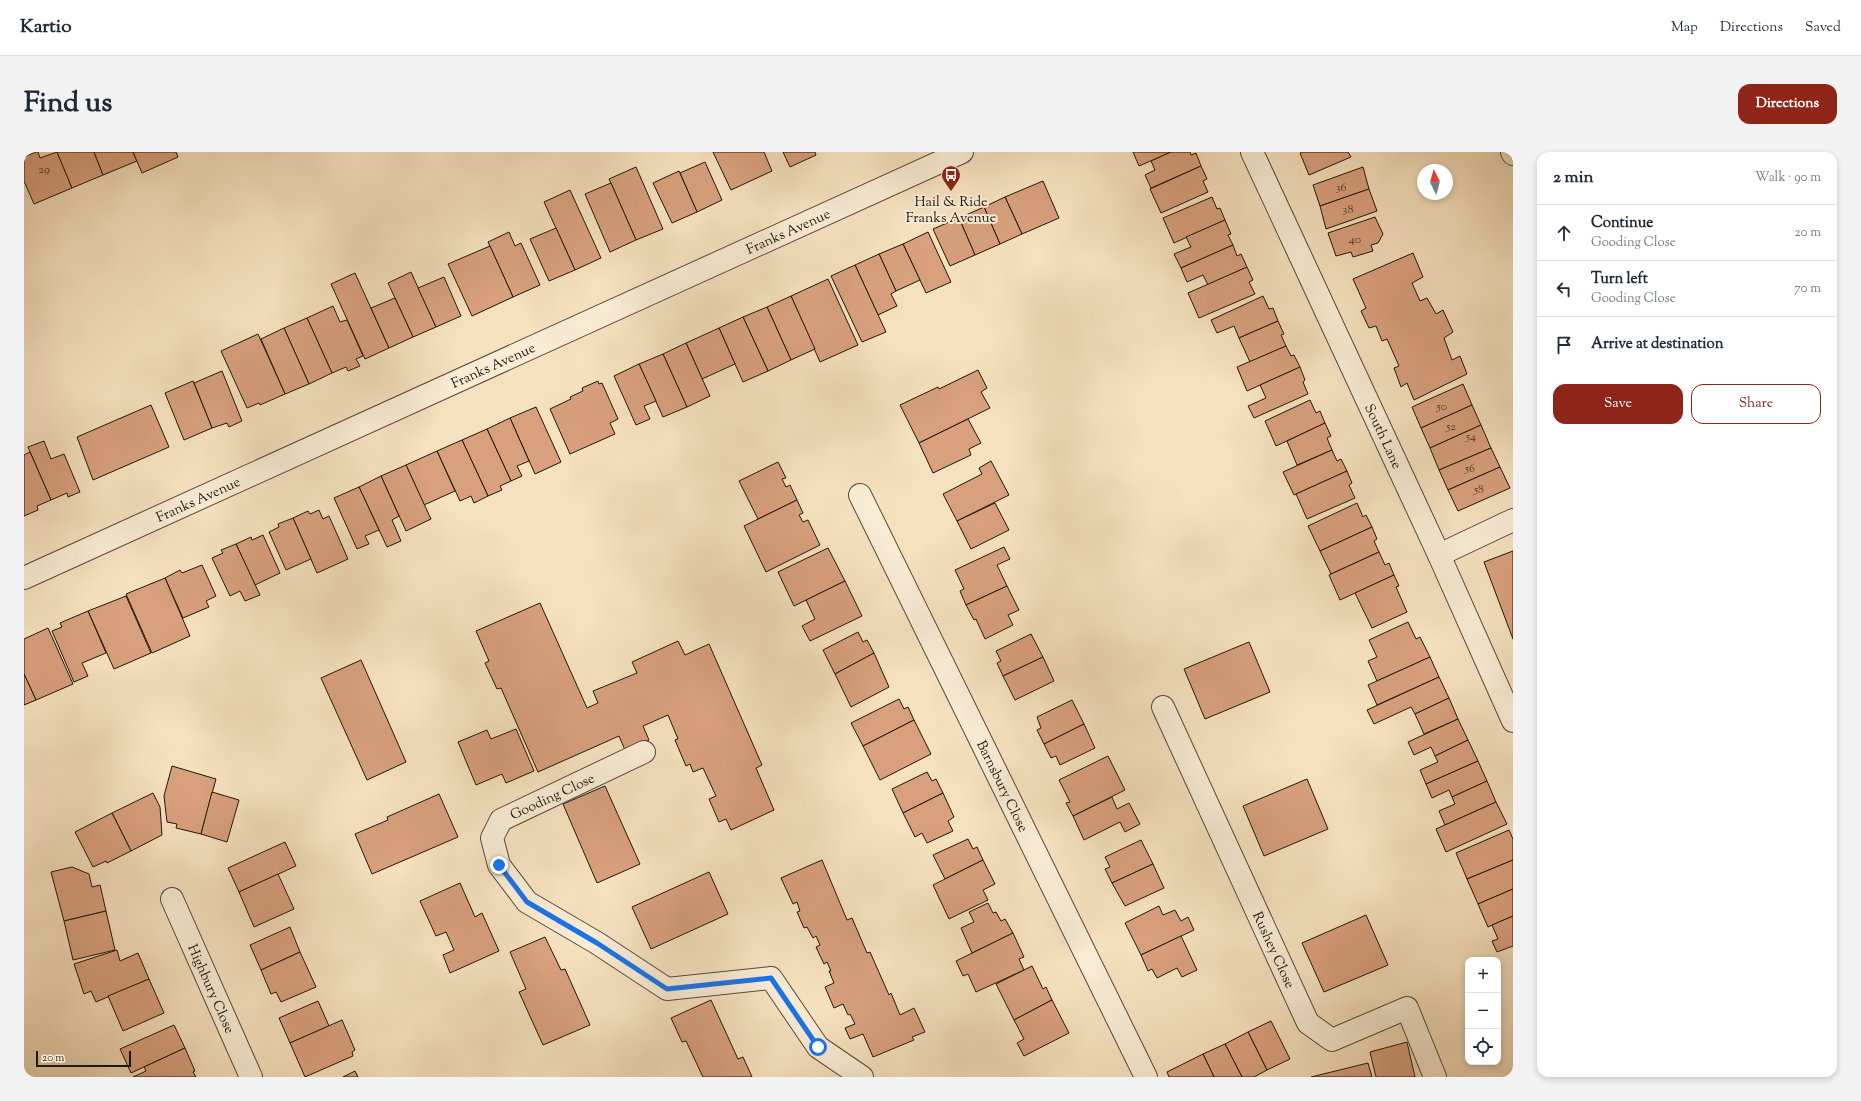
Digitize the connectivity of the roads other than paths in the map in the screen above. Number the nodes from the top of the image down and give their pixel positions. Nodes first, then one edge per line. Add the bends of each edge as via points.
1 (962, 152) edge
2 (1252, 152) edge
3 (860, 495) dead end
4 (1513, 520) edge
5 (1439, 555) junction
6 (24, 578) edge
7 (1164, 707) dead end
8 (1513, 721) edge
9 (644, 752) dead end
10 (172, 899) dead end
11 (251, 1077) edge
12 (862, 1077) edge
13 (1146, 1077) edge
14 (1436, 1077) edge

1 - 6 street, Franks Avenue
2 - 5 street, South Lane
3 - 13 street, Barnsbury Close
4 - 5 street
5 - 8 street, South Lane
7 - 14 street, Rushey Close via 1308,1023 1332,1040 1408,1008
9 - 12 street, Gooding Close via 501,820 492,838 499,865 527,902 597,943 667,989 771,978 818,1047
10 - 11 street, Highbury Close

